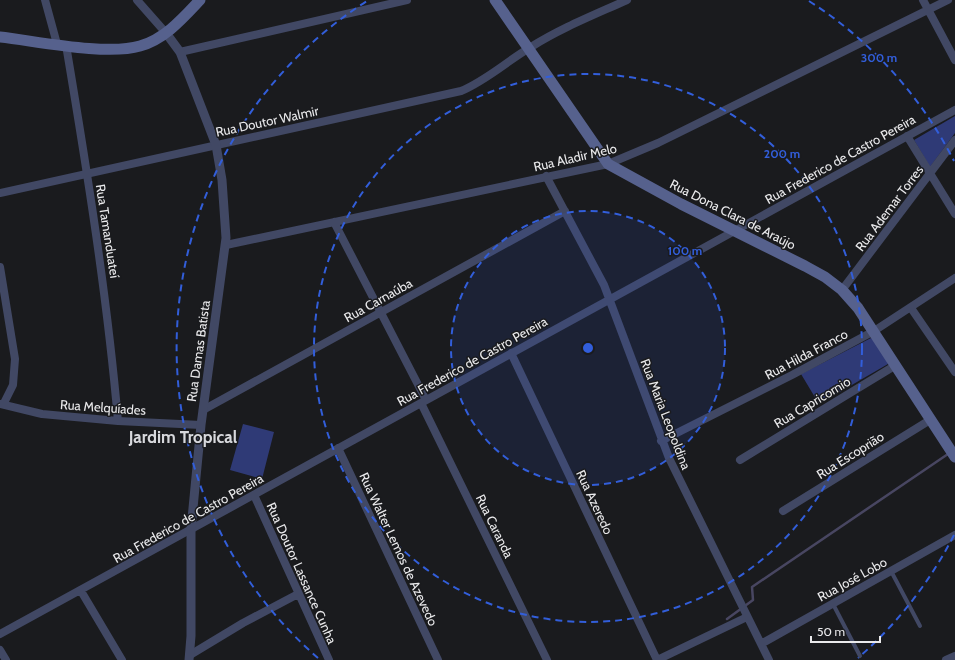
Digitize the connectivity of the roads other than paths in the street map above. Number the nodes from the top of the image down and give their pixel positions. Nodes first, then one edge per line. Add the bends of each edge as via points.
1 (45, 0) edge
2 (137, 0) edge
3 (200, 0) edge
4 (408, 0) edge
5 (495, 0) edge
6 (627, 0) edge
7 (923, 0) edge
8 (948, 0) edge
9 (928, 10) junction
10 (166, 33) junction
11 (0, 36) edge
12 (62, 45) junction
13 (529, 48) junction
14 (180, 52) junction
15 (955, 60) edge
16 (955, 110) edge
17 (907, 136) junction
18 (955, 140) edge
19 (216, 145) junction
20 (608, 164) junction
21 (86, 173) junction
22 (930, 173) junction
23 (546, 176) junction
24 (0, 193) edge
25 (565, 211) junction
26 (955, 214) edge
27 (334, 222) junction
28 (735, 230) junction
29 (226, 244) junction
30 (0, 267) edge
31 (955, 278) edge
32 (842, 290) junction
33 (2, 292) edge
34 (610, 299) junction
35 (911, 308) junction
36 (381, 312) junction
37 (874, 331) junction
38 (511, 353) junction
39 (896, 365) junction
40 (955, 372) edge
41 (424, 401) junction
42 (2, 403) edge
43 (203, 410) junction
44 (930, 420) junction
45 (118, 421) junction
46 (201, 425) junction
47 (661, 441) junction
48 (338, 448) junction
49 (952, 453) edge
50 (740, 460) dead end
51 (254, 495) junction
52 (783, 511) dead end
53 (191, 529) junction
54 (955, 535) edge
55 (891, 571) junction
56 (81, 590) junction
57 (298, 594) junction
58 (833, 603) junction
59 (746, 615) junction
60 (920, 626) dead end
61 (0, 633) edge
62 (761, 644) junction
63 (0, 650) edge
64 (860, 656) dead end
65 (955, 656) edge
66 (189, 658) edge
67 (6, 660) edge
68 (122, 660) edge
69 (329, 660) edge
70 (438, 660) edge
71 (547, 660) edge
72 (657, 660) edge
73 (768, 660) edge
74 (946, 660) edge

1 - 12 street, Rua Tamanduateí
2 - 10 street
3 - 10 main road
4 - 14 street
5 - 13 main road, Rua Dona Clara de Araújo
6 - 13 street, Rua Doutor Walmir via 561,30
7 - 9 street
8 - 9 street, Rua Aladir Melo
9 - 15 street
9 - 20 street, Rua Aladir Melo via 665,140
10 - 12 main road via 141,46 127,48
10 - 14 street
11 - 12 main road
12 - 21 street, Rua Tamanduateí
13 - 19 street, Rua Doutor Walmir via 475,85 461,91
13 - 20 main road, Rua Dona Clara de Araújo
14 - 19 street, Rua Damas Batista
16 - 17 street, Rua Frederico de Castro Pereira
17 - 22 street
17 - 28 street, Rua Frederico de Castro Pereira
18 - 22 street, Rua Ademar Torres
19 - 21 street, Rua Doutor Walmir
19 - 29 street, Rua Damas Batista via 222,180
20 - 23 street, Rua Aladir Melo
20 - 28 main road, Rua Dona Clara de Araújo
21 - 24 street, Rua Doutor Walmir
21 - 45 street, Rua Tamanduateí via 113,355
22 - 26 street
22 - 32 street, Rua Ademar Torres
23 - 25 street, Rua Maria Leopoldina
23 - 27 street, Rua Aladir Melo
25 - 34 street, Rua Maria Leopoldina
25 - 36 street, Rua Carnaúba
27 - 29 street, Rua Aladir Melo
27 - 36 street, Rua Caranda
28 - 32 main road, Rua Dona Clara de Araújo via 825,277
28 - 34 street, Rua Frederico de Castro Pereira
29 - 43 street, Rua Damas Batista
30 - 33 street
31 - 35 street, Rua Hilda Franco
32 - 37 main road, Rua Dona Clara de Araújo
33 - 42 street via 14,359 13,385
34 - 38 street, Rua Frederico de Castro Pereira
34 - 47 street, Rua Maria Leopoldina
35 - 37 street, Rua Hilda Franco
35 - 40 street
36 - 41 street, Rua Caranda
36 - 43 street, Rua Carnaúba
37 - 39 main road, Rua Dona Clara de Araújo
37 - 47 street, Rua Hilda Franco
38 - 41 street, Rua Frederico de Castro Pereira
38 - 72 street, Rua Azeredo
39 - 44 main road, Rua Dona Clara de Araújo
39 - 50 street, Rua Capricornio
41 - 48 street, Rua Frederico de Castro Pereira
41 - 71 street, Rua Caranda
42 - 45 street, Rua Melquíades via 42,414
43 - 46 street, Rua Damas Batista
44 - 49 main road, Rua Dona Clara de Araújo
44 - 52 street, Rua Escoprião
45 - 46 street, Rua Melquíades
46 - 53 street, Rua Damas Batista
47 - 59 street, Rua Maria Leopoldina
48 - 51 street, Rua Frederico de Castro Pereira
48 - 70 street, Rua Walter Lemos de Azevedo
51 - 53 street, Rua Frederico de Castro Pereira
51 - 57 street, Rua Doutor Lassance Cunha
53 - 56 street, Rua Frederico de Castro Pereira
53 - 66 street, Rua Damas Batista
54 - 55 street, Rua José Lobo
55 - 58 street, Rua José Lobo
55 - 60 lane
56 - 61 street, Rua Frederico de Castro Pereira
56 - 68 street
57 - 66 street via 243,623
57 - 69 street, Rua Doutor Lassance Cunha
58 - 62 street, Rua José Lobo
58 - 64 lane
59 - 62 street, Rua Maria Leopoldina
59 - 72 street
62 - 73 street, Rua Maria Leopoldina
63 - 67 street
65 - 74 street

